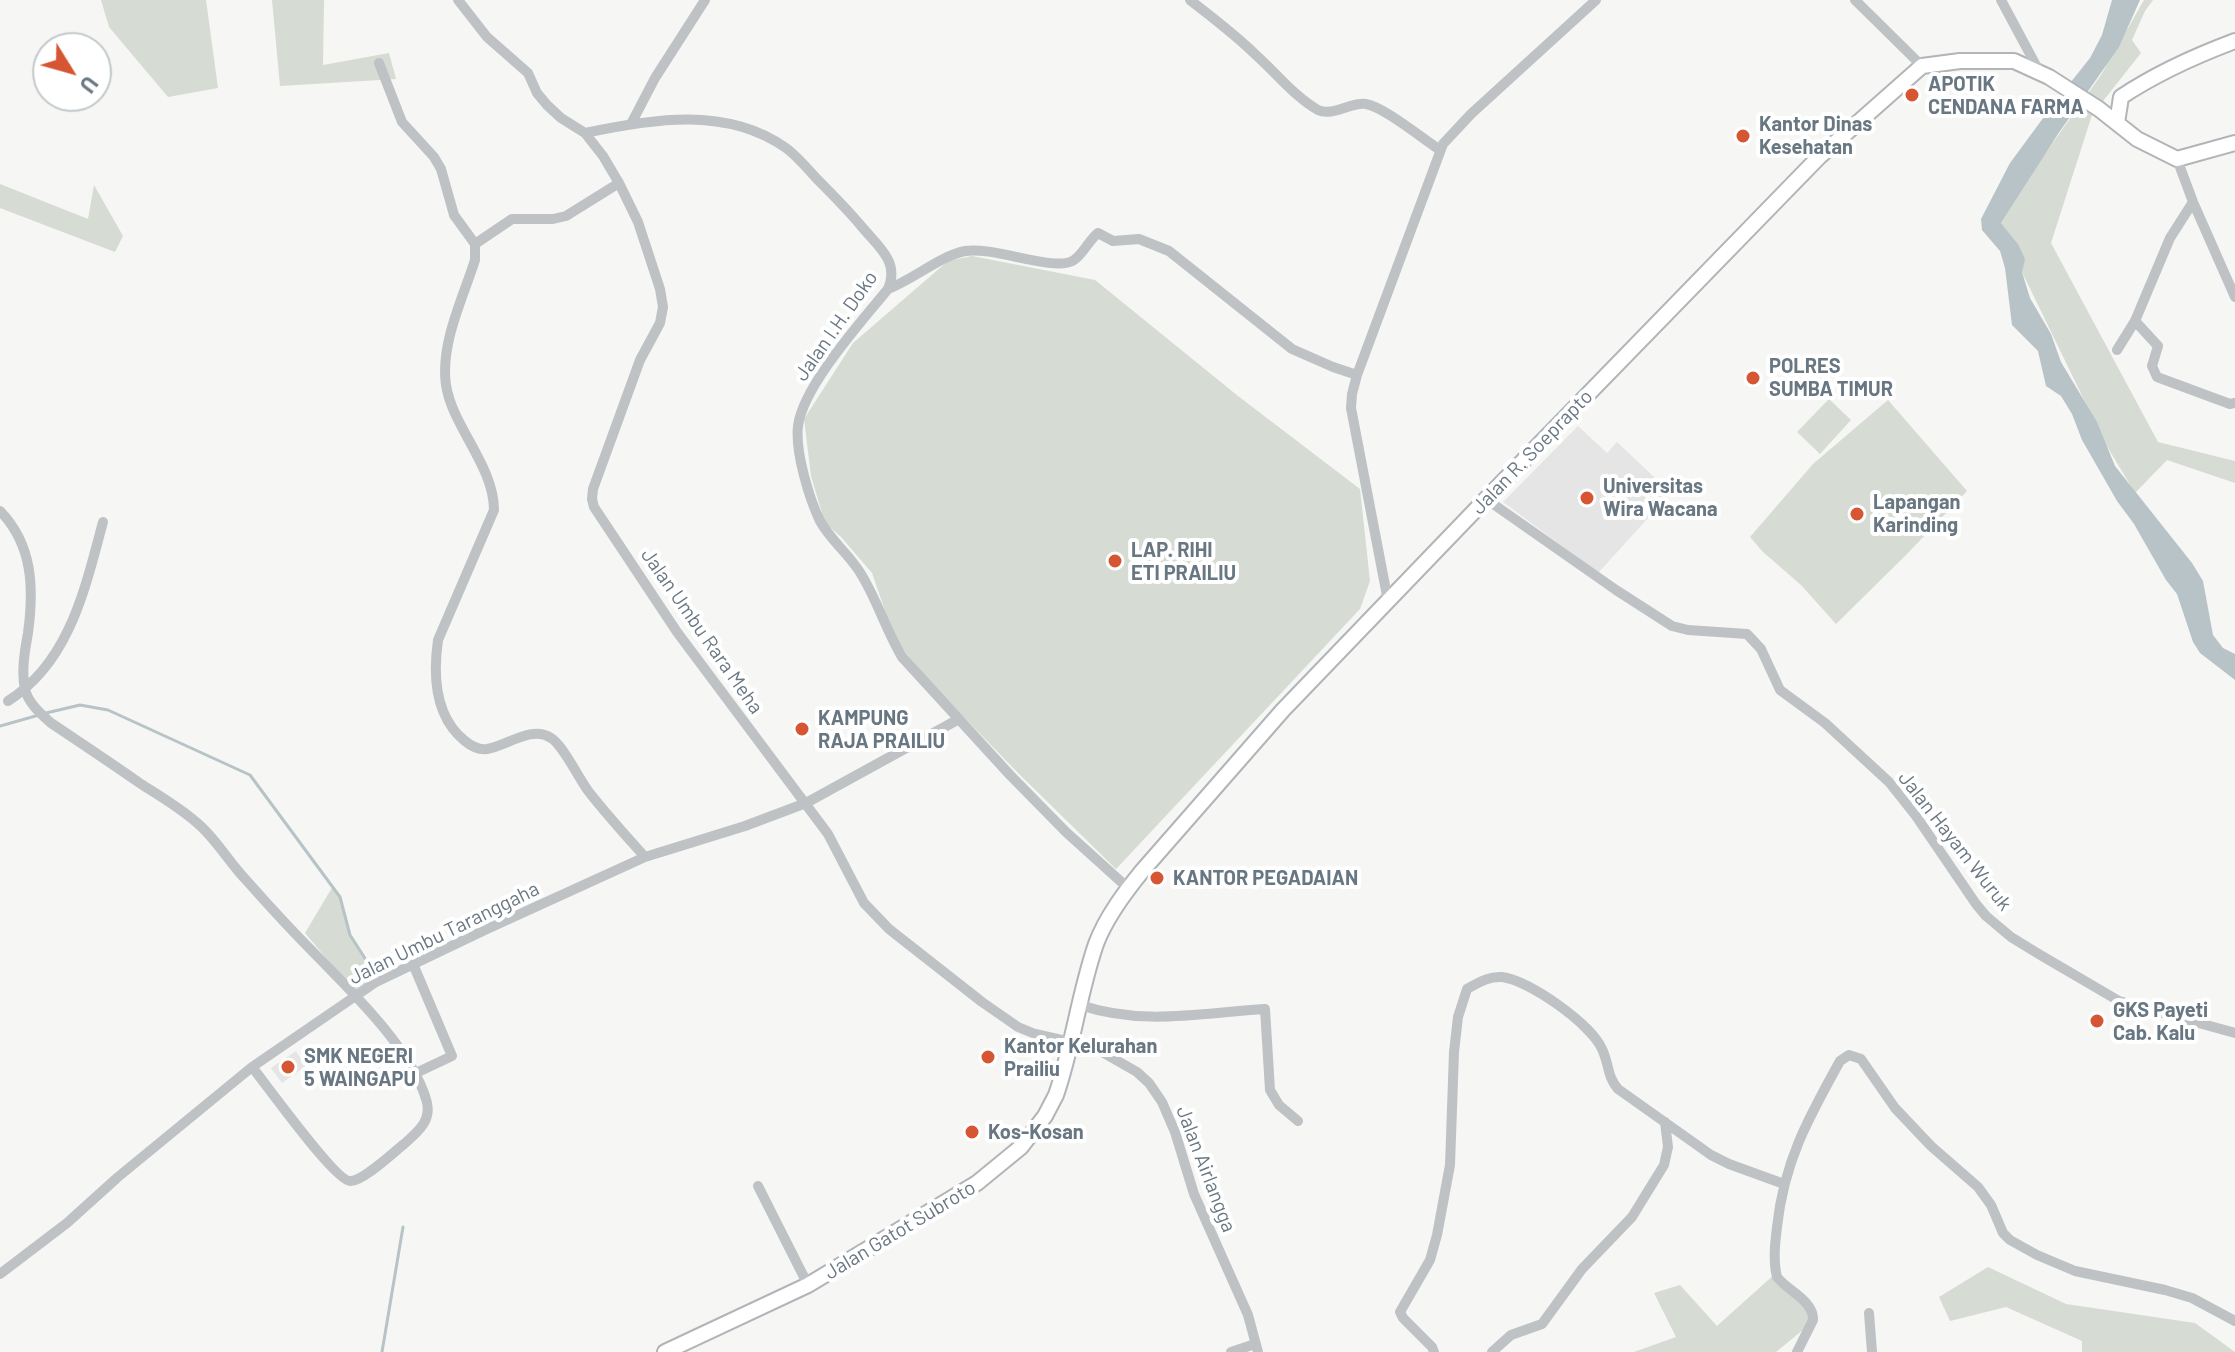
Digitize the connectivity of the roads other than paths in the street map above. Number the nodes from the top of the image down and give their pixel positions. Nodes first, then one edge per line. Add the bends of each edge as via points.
1 (458, 0) edge
2 (705, 0) edge
3 (1190, 0) edge
4 (1596, 0) edge
5 (1855, 0) edge
6 (2001, 0) edge
7 (2235, 41) edge
8 (379, 63) dead end
9 (1922, 66) junction
10 (2044, 74) junction
11 (2121, 97) junction
12 (2096, 108) junction
13 (2117, 123) junction
14 (631, 124) junction
15 (585, 133) junction
16 (2235, 143) edge
17 (1440, 150) junction
18 (2177, 159) junction
19 (619, 183) junction
20 (2193, 202) junction
21 (475, 244) junction
22 (888, 289) junction
23 (2235, 297) edge
24 (2135, 321) junction
25 (2117, 350) dead end
26 (1357, 375) junction
27 (2235, 403) edge
28 (1486, 499) junction
29 (0, 511) edge
30 (103, 522) dead end
31 (1388, 601) junction
32 (25, 689) junction
33 (8, 701) dead end
34 (959, 719) junction
35 (806, 803) junction
36 (645, 857) junction
37 (1128, 888) junction
38 (413, 964) junction
39 (355, 995) junction
40 (1080, 1005) junction
41 (2235, 1033) edge
42 (1071, 1043) junction
43 (252, 1067) junction
44 (416, 1073) junction
45 (1298, 1121) dead end
46 (1665, 1122) junction
47 (1784, 1184) junction
48 (758, 1186) dead end
49 (0, 1274) edge
50 (808, 1285) junction
51 (1869, 1313) dead end
52 (2235, 1321) edge
53 (1257, 1348) edge
54 (665, 1352) edge
55 (1231, 1352) edge
56 (1434, 1352) edge
57 (1492, 1352) edge
58 (1797, 1352) edge
59 (1872, 1352) edge

1 - 15 street via 487,37 528,73 547,105
2 - 14 street
3 - 17 street via 1320,111 1366,104
4 - 17 street via 1449,134
5 - 9 street
6 - 10 street
7 - 11 highway via 2179,64
8 - 21 street via 402,122 434,157 454,215
9 - 10 highway via 2014,61
9 - 28 highway, Jalan R. Soeprapto via 1819,157
10 - 12 highway
11 - 12 highway
11 - 13 highway
12 - 13 highway
13 - 18 highway
14 - 15 street, Jalan I.H. Doko
14 - 22 street, Jalan I.H. Doko via 694,119 736,125 788,149 889,261 893,279
15 - 19 street, Jalan Umbu Rara Meha
16 - 18 highway
17 - 26 street
18 - 20 street
19 - 21 street via 566,216 512,219
19 - 35 street, Jalan Umbu Rara Meha via 638,222 663,307 622,406 592,503 677,632
20 - 23 street
20 - 24 street via 2170,238
21 - 36 street via 475,260 448,346 446,386 492,491 494,510 438,640 439,705 453,729 476,748 538,734 553,739
22 - 26 street via 966,251 1066,265 1098,233 1113,241 1139,239 1169,251 1292,349
22 - 34 street, Jalan I.H. Doko via 811,392 801,413 799,445 821,521 863,577 902,657
24 - 25 street
24 - 27 street via 2158,346 2152,366 2157,377
26 - 31 street via 1351,408
28 - 31 highway, Jalan R. Soeprapto
28 - 41 street, Jalan Hayam Wuruk via 1672,626 1747,634 1761,649 1780,690 1889,782 1976,904 2011,937 2119,1001
29 - 32 street via 15,527 32,582
30 - 32 street via 70,629
31 - 37 highway, Jalan R. Soeprapto via 1283,710
32 - 33 street
32 - 39 street via 36,710 51,723 198,823 229,863
34 - 35 street, Jalan Umbu Taranggaha
34 - 37 street, Jalan I.H. Doko via 1033,799
35 - 36 street, Jalan Umbu Taranggaha
35 - 42 street, Jalan Umbu Rara Meha via 864,903 889,929 1018,1027
36 - 38 street, Jalan Umbu Taranggaha
37 - 40 highway, Jalan R. Soeprapto via 1097,942
38 - 39 street, Jalan Umbu Taranggaha
38 - 44 street via 452,1056
39 - 43 street, Jalan Umbu Taranggaha
39 - 44 street
40 - 42 highway, Jalan R. Soeprapto
40 - 45 street via 1149,1018 1265,1009 1270,1090
42 - 50 highway, Jalan Gatot Subroto via 1045,1116 1009,1159 948,1202
42 - 53 street, Jalan Airlangga via 1092,1047 1126,1065 1162,1102
43 - 44 street via 337,1174 351,1181 391,1155 427,1120 427,1102
43 - 49 street, Jalan Umbu Taranggaha
46 - 47 street via 1711,1155
46 - 56 street via 1612,1083 1595,1038 1551,1001 1498,976 1467,989 1455,1041 1450,1165 1439,1227 1430,1260 1400,1312
46 - 57 street via 1664,1165 1632,1217 1582,1269 1547,1320 1511,1335
47 - 52 street via 1810,1114 1840,1061 1855,1056 1895,1108 1984,1194 2010,1240 2075,1271 2192,1298
47 - 58 street via 1775,1270 1814,1314
48 - 50 street
50 - 54 highway, Jalan Gatot Subroto
51 - 59 street
53 - 55 street

